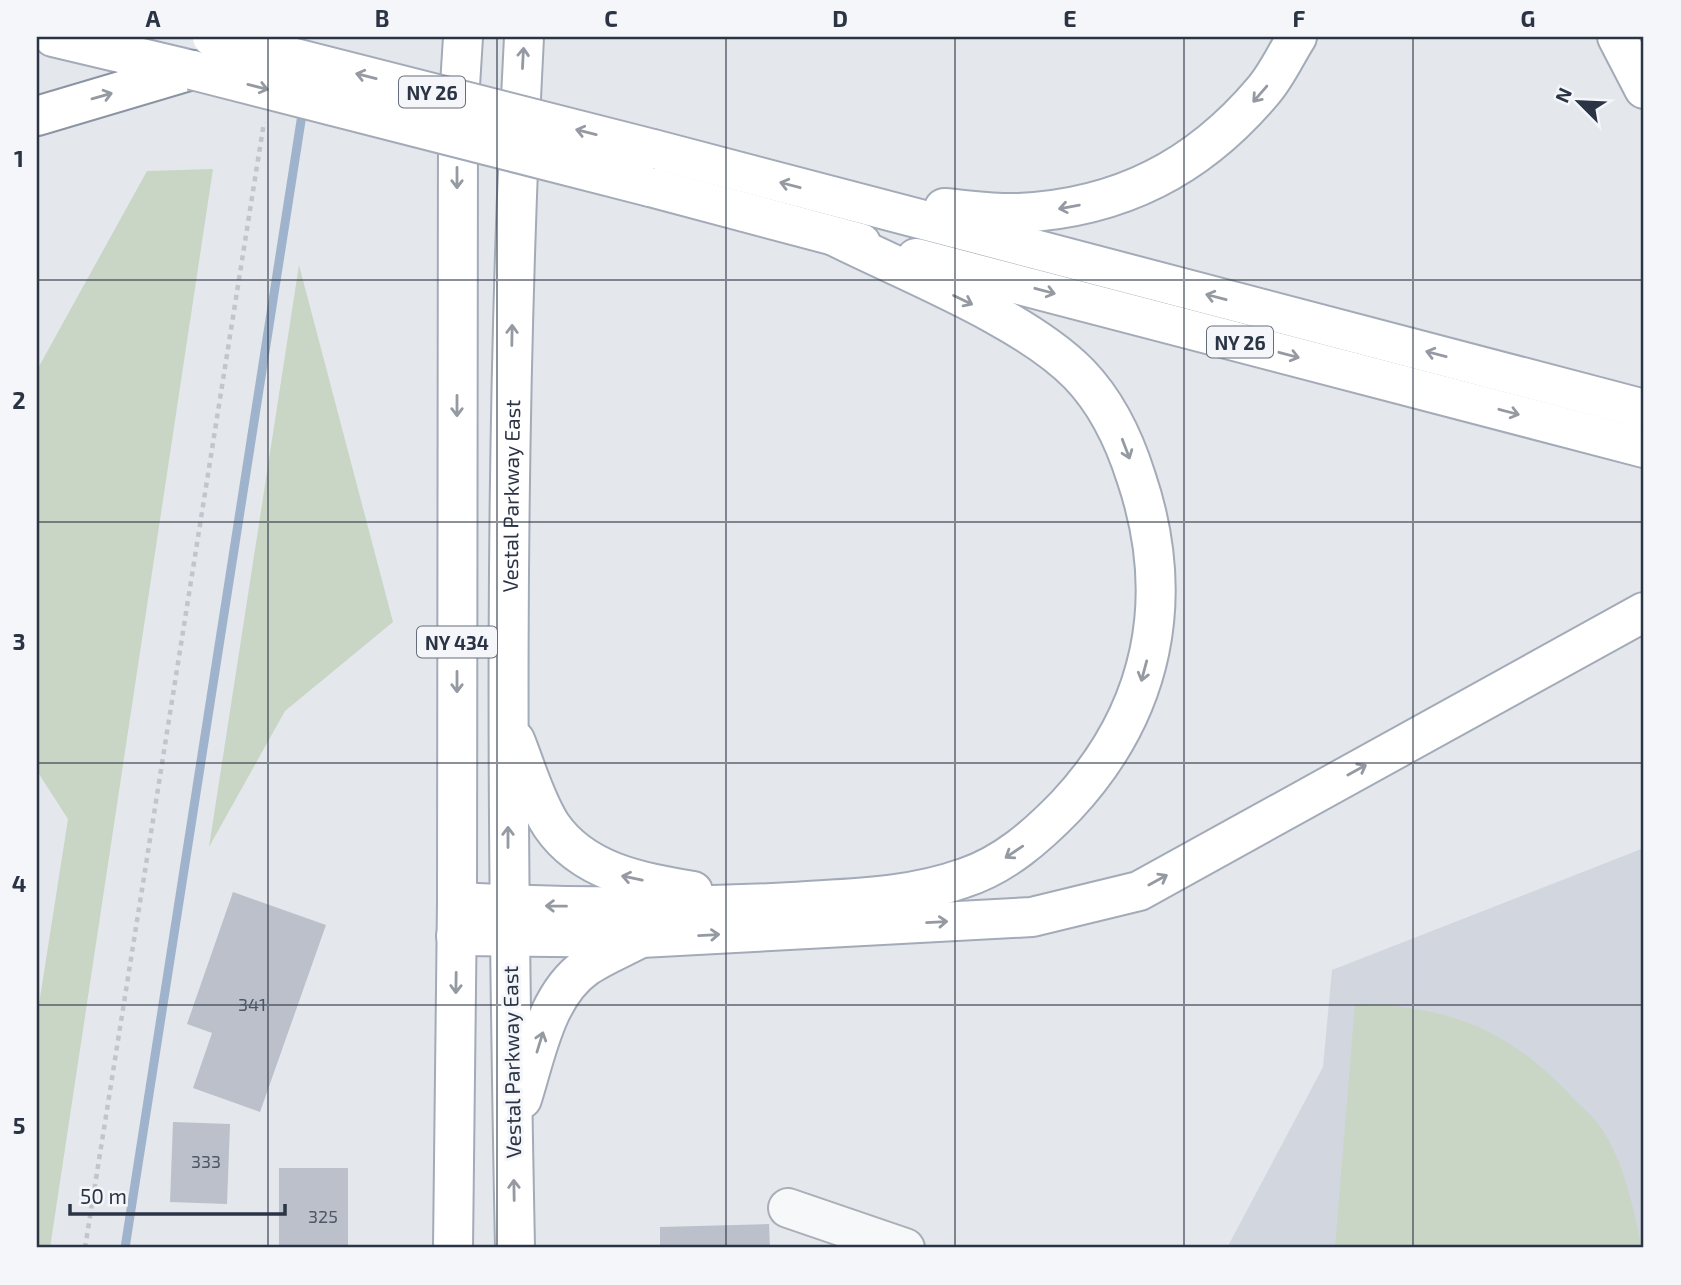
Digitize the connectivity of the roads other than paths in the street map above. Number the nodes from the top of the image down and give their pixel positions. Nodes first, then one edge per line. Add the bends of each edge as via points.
1 (52, 37) edge
2 (212, 37) edge
3 (463, 37) edge
4 (524, 37) edge
5 (1297, 37) edge
6 (1617, 37) edge
7 (192, 70) junction
8 (1644, 89) edge
9 (37, 116) edge
10 (856, 203) junction
11 (836, 237) junction
12 (1644, 409) edge
13 (1644, 448) edge
14 (1644, 612) edge
15 (507, 721) junction
16 (772, 903) junction
17 (456, 919) junction
18 (509, 920) junction
19 (641, 938) junction
20 (512, 1131) junction
21 (788, 1208) dead end
22 (453, 1248) edge
23 (515, 1248) edge
24 (905, 1248) edge

1 - 7 main road, NY 26
10 -> 2 main road, NY 26, bridge
3 -> 17 main road, NY 434 via 458,118
15 -> 4 main road, Vestal Parkway East / NY 434 via 513,242
5 -> 10 main road via 1265,90 1209,147 1142,187 1062,209 1016,213
6 - 8 main road
9 -> 7 main road
7 -> 11 main road, NY 26, bridge
12 -> 10 main road, NY 26
11 -> 13 main road, NY 26
11 -> 16 main road via 1035,338 1079,374 1125,443 1142,492 1150,517 1157,609 1136,701 1096,774 1041,832 968,877 905,895
19 -> 14 main road via 1032,917 1139,891
16 -> 15 main road via 607,872 570,848 550,823
18 -> 15 main road, Vestal Parkway East / NY 434
16 -> 18 main road
17 - 18 main road
17 -> 22 main road, NY 434
18 - 19 main road
18 - 20 main road, Vestal Parkway East / NY 434
20 -> 19 main road via 547,1020 569,983 585,968
23 -> 20 main road, Vestal Parkway East / NY 434
21 - 24 lane

